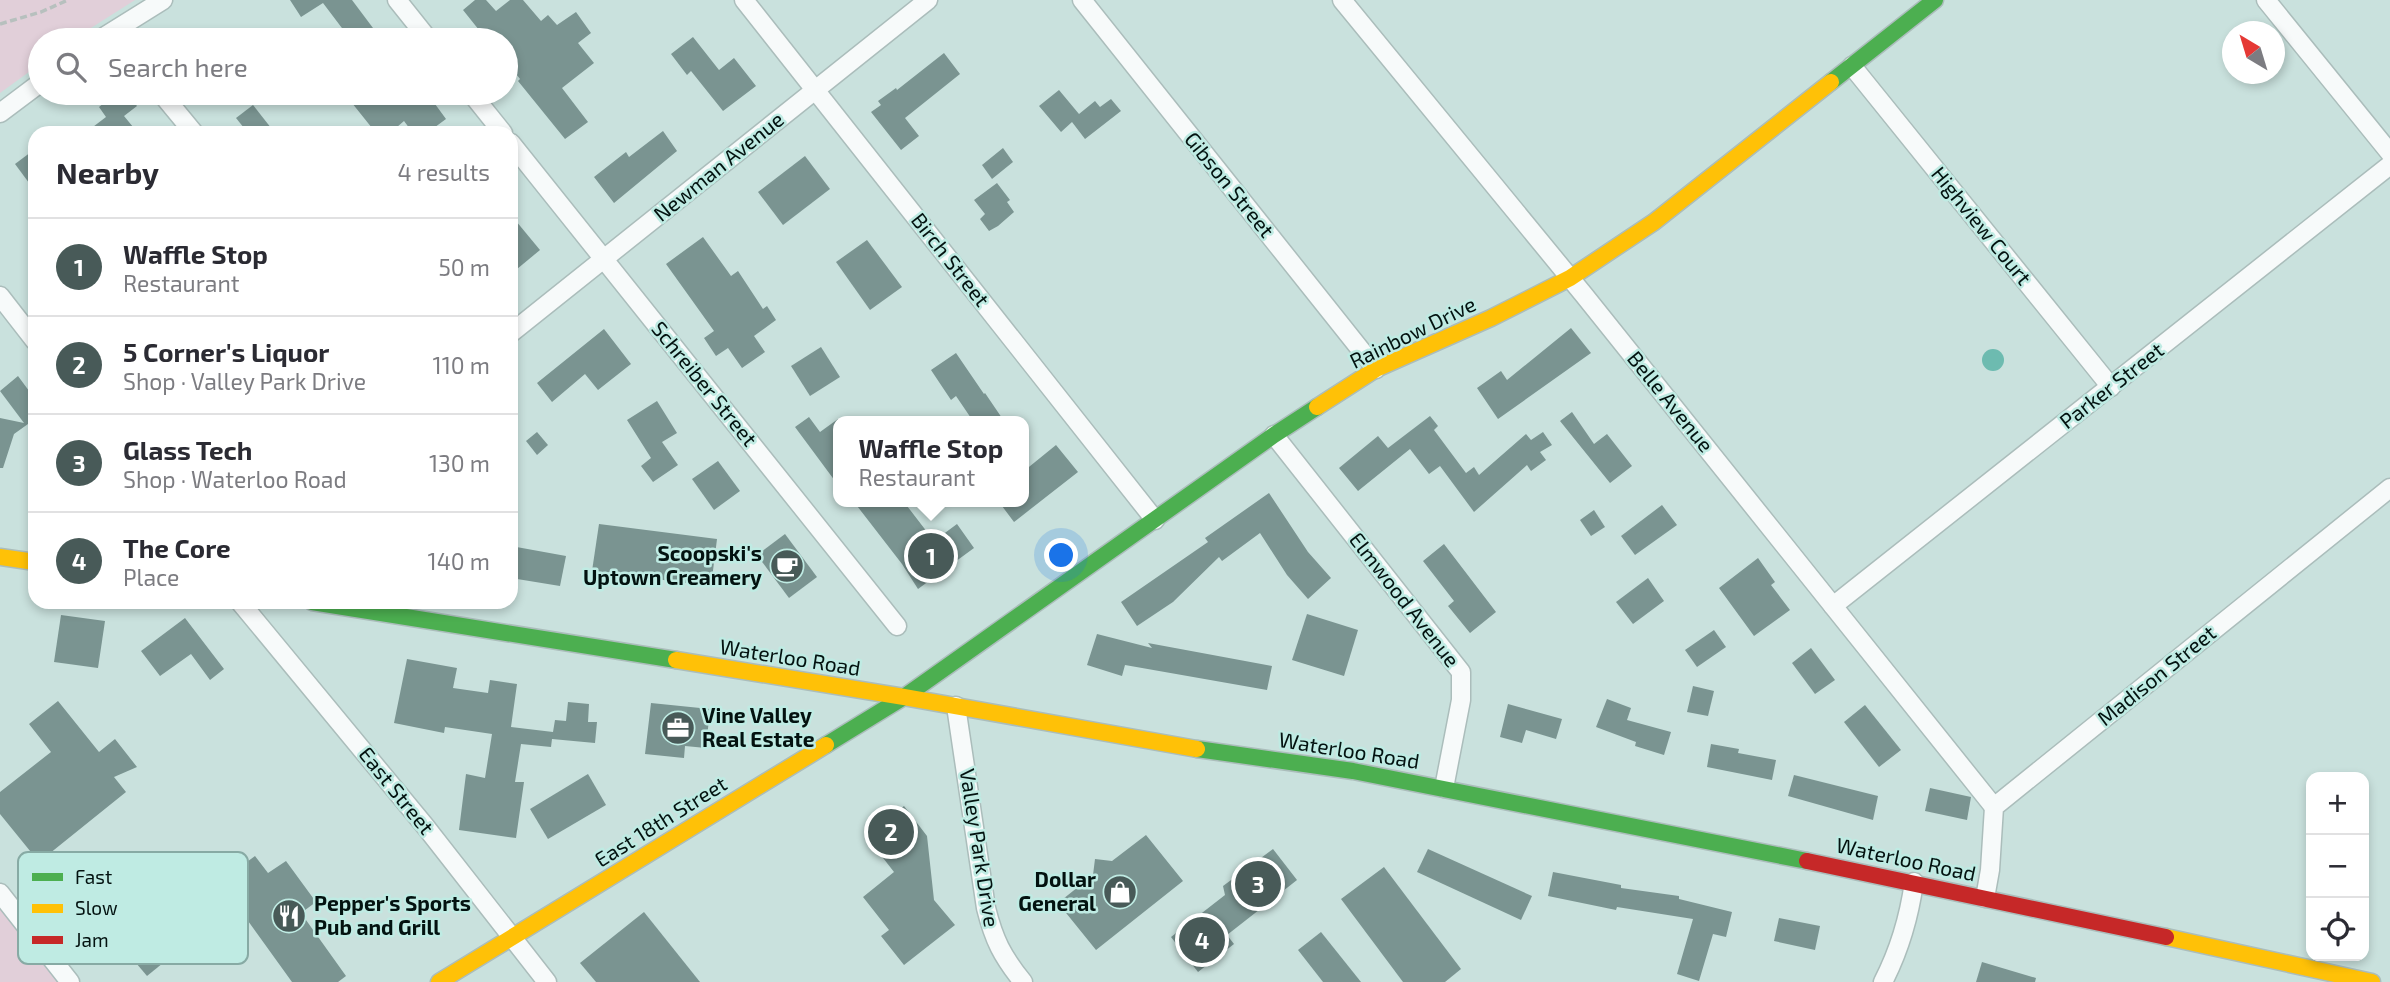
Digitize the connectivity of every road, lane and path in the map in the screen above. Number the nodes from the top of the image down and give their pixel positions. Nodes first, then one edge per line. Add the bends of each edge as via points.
1 (68, 0) edge
2 (163, 0) edge
3 (397, 0) edge
4 (744, 0) edge
5 (928, 0) edge
6 (1082, 0) edge
7 (1342, 0) edge
8 (1935, 0) edge
9 (2266, 0) edge
10 (0, 24) edge
11 (123, 28) edge
12 (419, 28) edge
13 (1852, 66) junction
14 (815, 90) junction
15 (28, 92) edge
16 (171, 105) edge
17 (481, 105) edge
18 (0, 113) edge
19 (188, 126) edge
20 (497, 126) edge
21 (518, 152) edge
22 (2390, 153) edge
23 (2390, 165) edge
24 (604, 259) junction
25 (1570, 278) junction
26 (0, 296) edge
27 (518, 327) edge
28 (28, 332) edge
29 (1376, 369) junction
30 (2111, 387) junction
31 (1274, 435) junction
32 (2390, 488) edge
33 (1155, 520) junction
34 (0, 558) edge
35 (28, 561) edge
36 (1833, 606) junction
37 (246, 609) edge
38 (356, 609) edge
39 (897, 626) dead end
40 (904, 697) junction
41 (956, 706) junction
42 (1444, 788) junction
43 (1994, 807) junction
44 (1914, 882) junction
45 (0, 893) edge
46 (1985, 898) junction
47 (18, 916) edge
48 (513, 938) junction
49 (56, 964) edge
50 (70, 982) edge
51 (439, 982) edge
52 (547, 982) edge
53 (1023, 982) edge
54 (1883, 982) edge
55 (2372, 982) edge

1 - 10 path
2 - 11 street
3 - 12 street
4 - 14 street, Birch Street
5 - 14 street, Newman Avenue
6 - 29 street, Gibson Street
7 - 25 street, Belle Avenue
8 - 13 main road, Rainbow Drive
9 - 22 street
13 - 25 main road, Rainbow Drive via 1654,222
13 - 30 street, Highview Court
14 - 24 street, Newman Avenue
14 - 33 street, Birch Street
15 - 18 street
16 - 19 street
17 - 20 street
21 - 24 street, Schreiber Street
23 - 30 street, Parker Street
24 - 27 street, Newman Avenue
24 - 39 street, Schreiber Street
25 - 29 main road, Rainbow Drive
25 - 36 street, Belle Avenue
26 - 28 street
29 - 31 main road, Rainbow Drive
30 - 36 street, Parker Street
31 - 33 main road, Rainbow Drive
31 - 42 street, Elmwood Avenue via 1461,672 1461,700
32 - 43 street, Madison Street
33 - 40 main road, Rainbow Drive
34 - 35 main road
36 - 43 street, Belle Avenue
37 - 48 street, East Street
38 - 40 main road, Waterloo Road
40 - 41 main road, Waterloo Road
40 - 48 main road, East 18th Street
41 - 42 main road, Waterloo Road
41 - 53 street, Valley Park Drive via 993,937
42 - 44 main road, Waterloo Road
43 - 46 street
44 - 46 main road, Waterloo Road
44 - 54 street via 1902,941
45 - 47 street
46 - 55 main road, Waterloo Road
48 - 51 main road, East 18th Street
48 - 52 street, East Street
49 - 50 street

